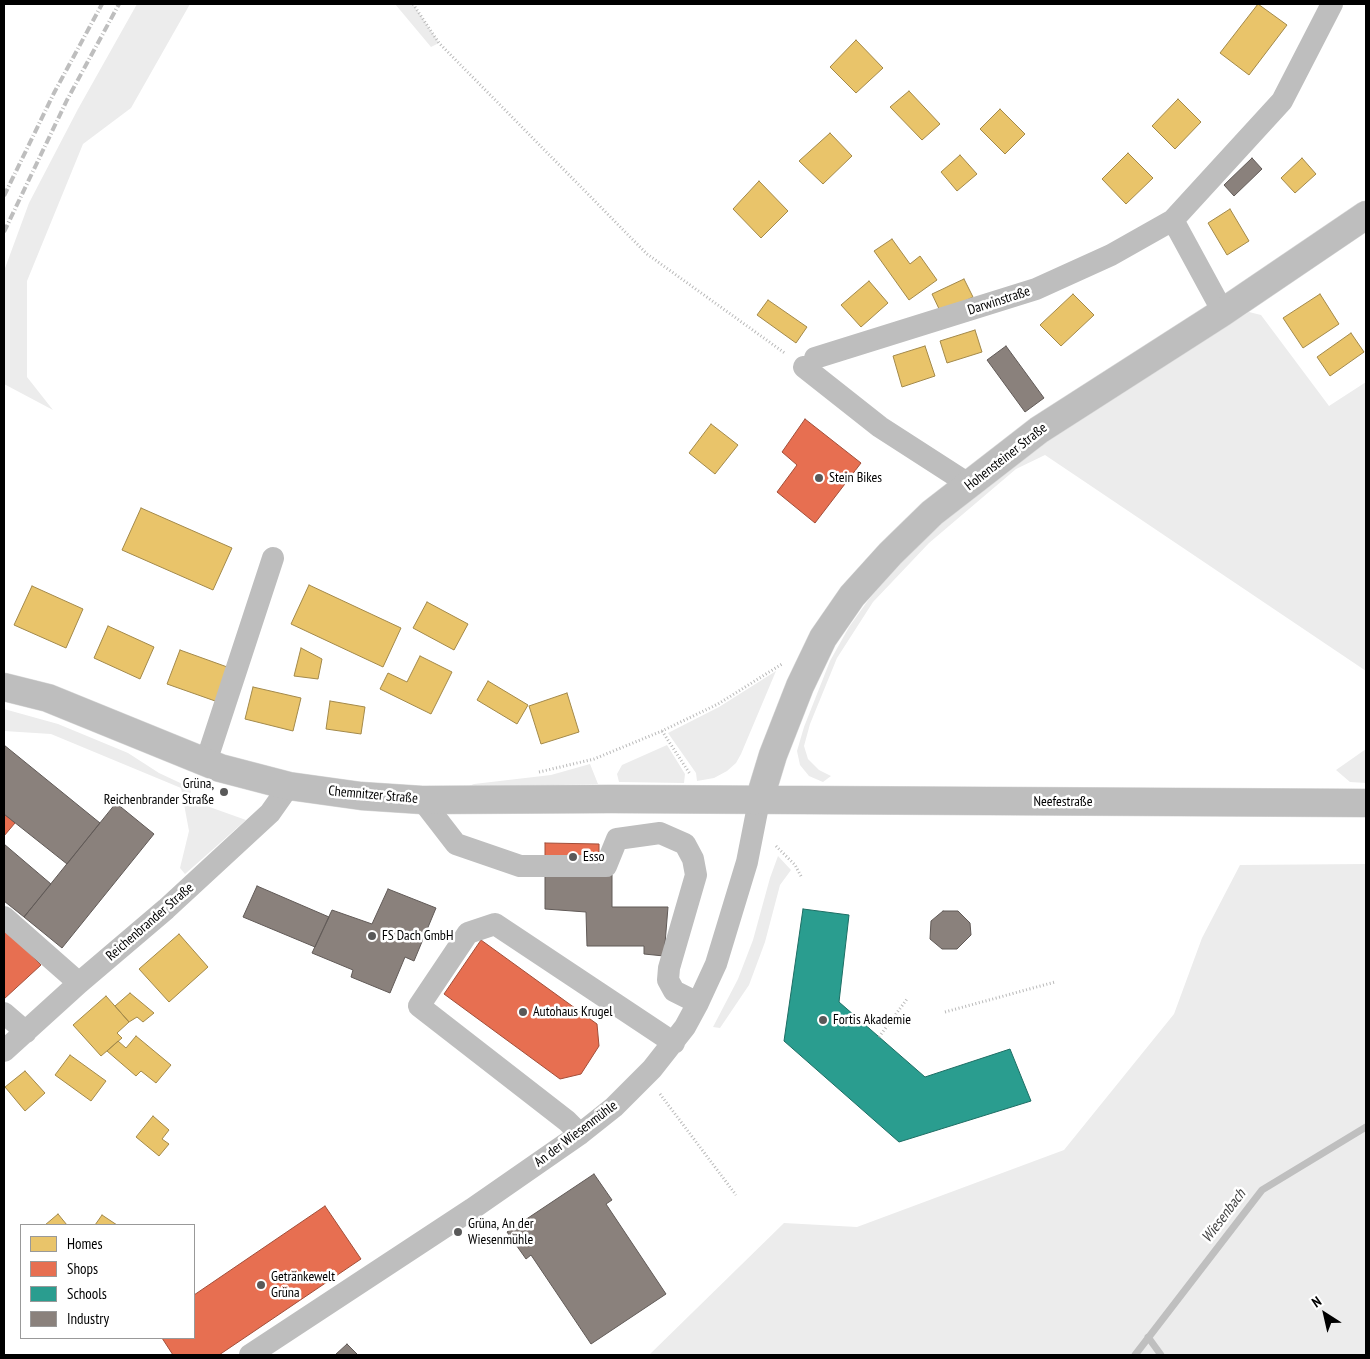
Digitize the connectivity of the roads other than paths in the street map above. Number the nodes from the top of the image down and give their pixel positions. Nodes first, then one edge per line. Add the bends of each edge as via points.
1 (1332, 4) edge
2 (1366, 215) edge
3 (1173, 220) junction
4 (1223, 312) junction
5 (970, 484) junction
6 (273, 558) dead end
7 (4, 687) edge
8 (206, 762) junction
9 (289, 786) junction
10 (422, 800) junction
11 (759, 801) junction
12 (1366, 803) edge
13 (4, 917) edge
14 (79, 984) junction
15 (698, 1003) junction
16 (4, 1014) edge
17 (26, 1032) junction
18 (674, 1043) junction
19 (4, 1051) edge
20 (580, 1134) junction
21 (250, 1355) edge

1 - 3 street, Darwinstraße via 1282,101
2 - 4 main road, Hohensteiner Straße
3 - 4 street
3 - 5 street, Darwinstraße via 1111,255 1036,289 809,362 880,427
4 - 5 main road, Hohensteiner Straße via 1038,430
5 - 11 main road, Hohensteiner Straße via 932,513 890,554 852,596 823,638 800,686
6 - 8 street
7 - 8 main road, Chemnitzer Straße via 48,698
8 - 9 main road, Chemnitzer Straße
9 - 10 main road, Chemnitzer Straße
9 - 14 street, Reichenbrander Straße via 270,814
10 - 11 main road, Chemnitzer Straße
10 - 15 street via 456,844 520,866 606,866 618,839 660,833 685,844 693,859 696,876 668,980 674,991
11 - 12 main road, Neefestraße
11 - 15 street, An der Wiesenmühle via 747,862 716,964
13 - 14 street
14 - 17 street, Reichenbrander Straße
15 - 18 street, An der Wiesenmühle
16 - 17 street
17 - 19 street, Reichenbrander Straße
18 - 20 street, An der Wiesenmühle via 614,1107
18 - 20 street via 495,924 468,933 419,1006
20 - 21 street, An der Wiesenmühle

